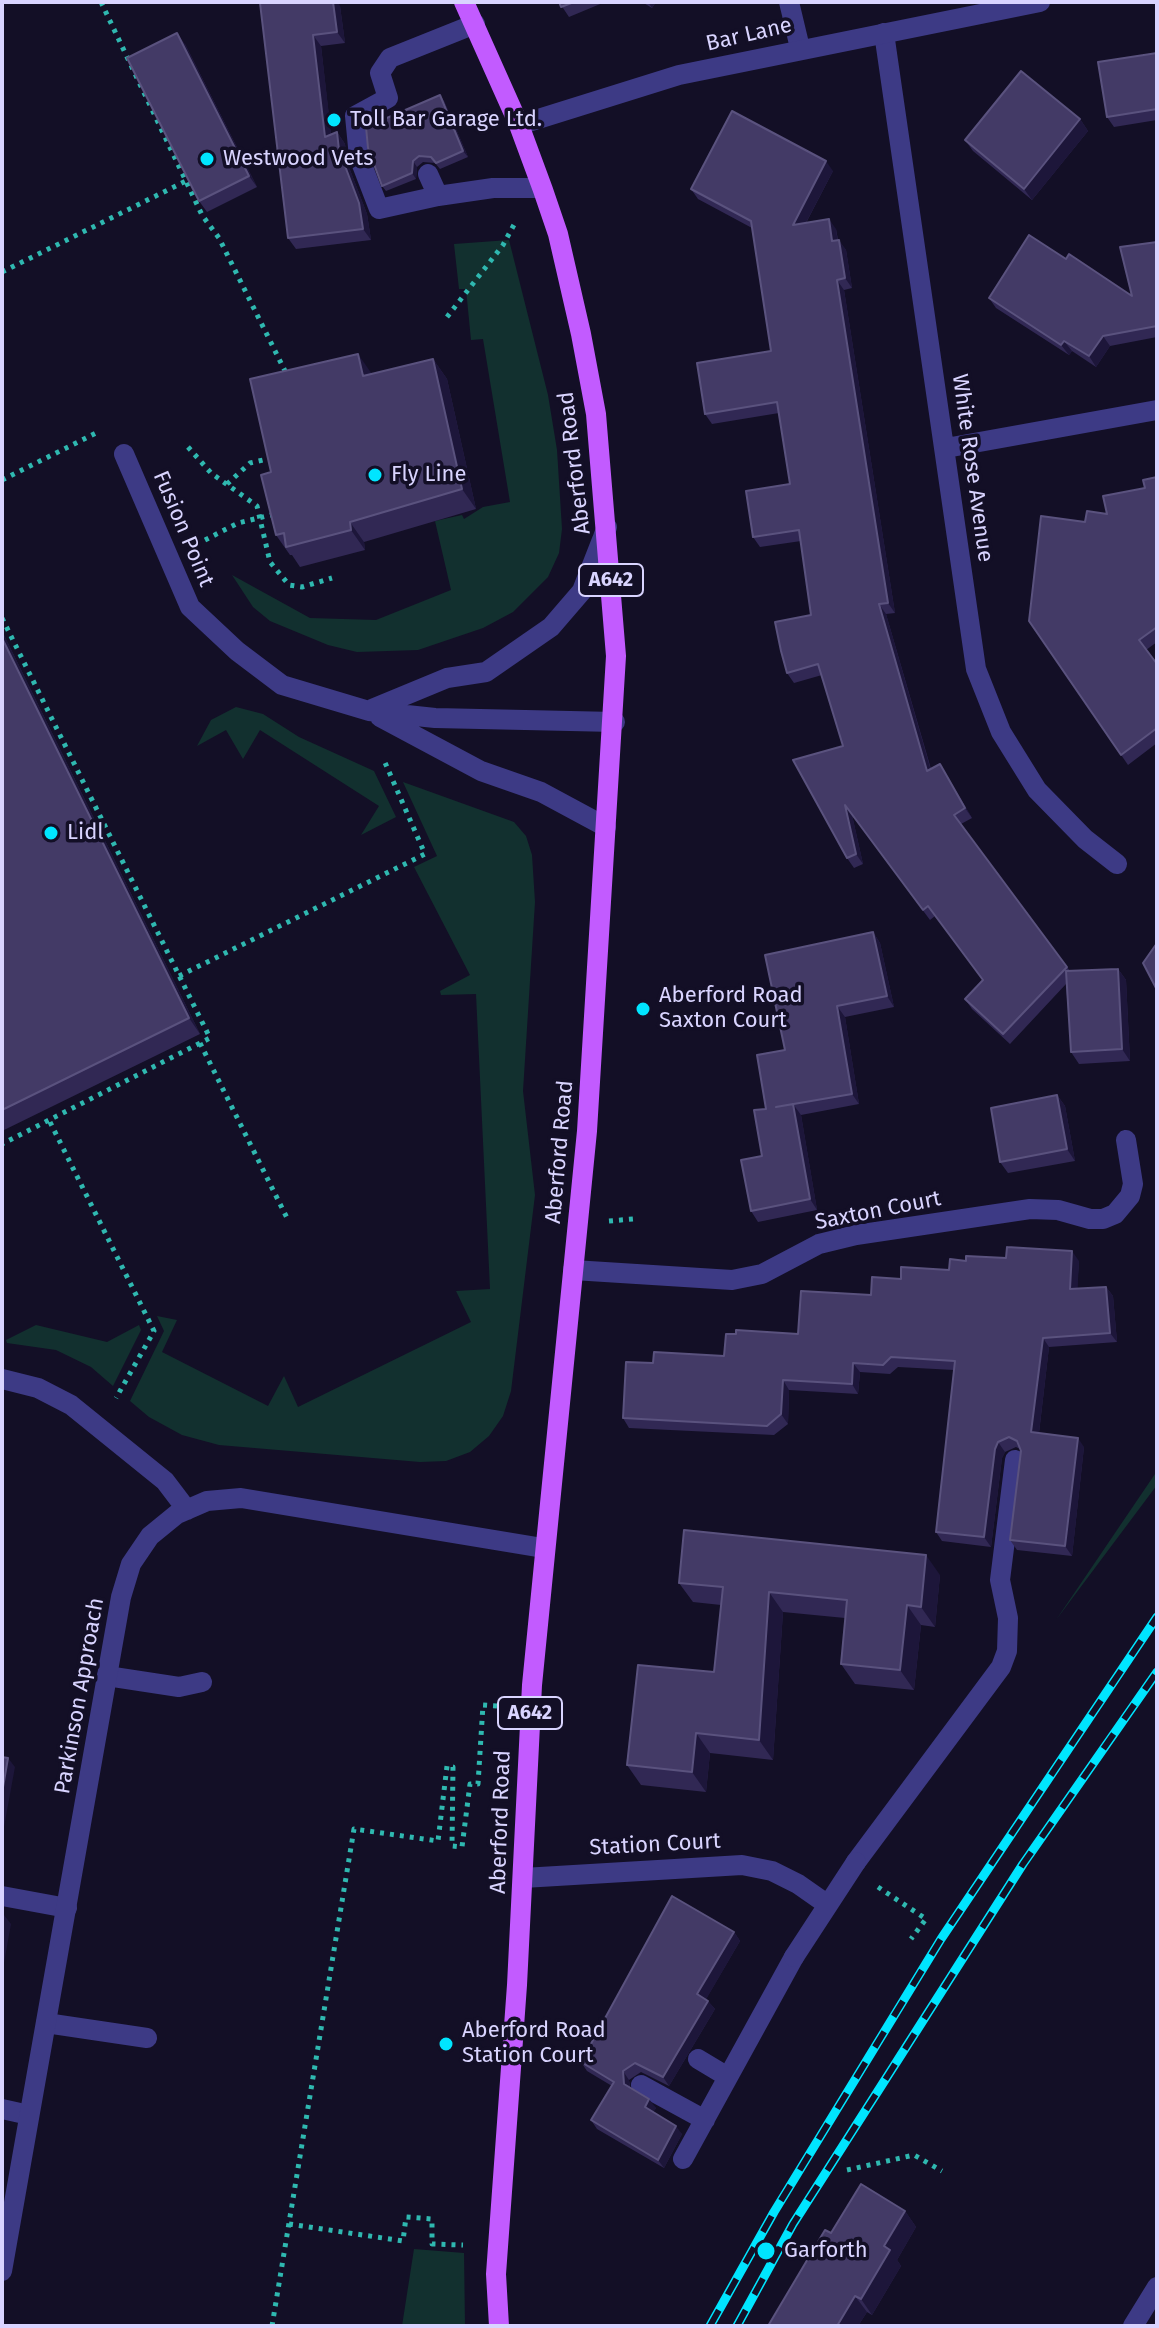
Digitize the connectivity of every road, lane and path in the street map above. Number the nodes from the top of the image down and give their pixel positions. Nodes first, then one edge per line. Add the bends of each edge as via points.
1 (101, 2) edge
2 (464, 2) edge
3 (789, 2) edge
4 (1040, 2) edge
5 (475, 24) junction
6 (884, 33) junction
7 (800, 48) junction
8 (519, 125) junction
9 (428, 174) dead end
10 (186, 181) junction
11 (541, 188) junction
12 (438, 196) junction
13 (2, 272) edge
14 (447, 317) dead end
15 (285, 371) edge
16 (1157, 410) edge
17 (111, 426) dead end
18 (188, 447) dead end
19 (946, 448) junction
20 (124, 454) dead end
21 (277, 457) edge
22 (2, 480) edge
23 (227, 484) junction
24 (280, 513) edge
25 (261, 517) junction
26 (607, 525) junction
27 (205, 540) dead end
28 (332, 578) dead end
29 (2, 618) edge
30 (369, 711) junction
31 (615, 722) junction
32 (606, 827) junction
33 (1117, 864) dead end
34 (179, 976) junction
35 (200, 1043) junction
36 (50, 1122) junction
37 (1126, 1140) dead end
38 (2, 1144) edge
39 (288, 1220) dead end
40 (573, 1270) junction
41 (2, 1379) edge
42 (100, 1427) junction
43 (1015, 1460) edge
44 (187, 1510) junction
45 (543, 1548) junction
46 (107, 1676) junction
47 (202, 1682) dead end
48 (530, 1708) junction
49 (523, 1878) junction
50 (877, 1887) dead end
51 (3, 1902) edge
52 (828, 1905) junction
53 (67, 1908) junction
54 (911, 1939) dead end
55 (46, 2023) junction
56 (147, 2038) dead end
57 (698, 2059) dead end
58 (728, 2077) junction
59 (641, 2085) edge
60 (2, 2109) edge
61 (29, 2115) junction
62 (705, 2120) junction
63 (683, 2159) dead end
64 (847, 2170) dead end
65 (942, 2171) dead end
66 (6, 2219) edge
67 (289, 2224) junction
68 (463, 2234) dead end
69 (2, 2271) edge
70 (1157, 2287) edge
71 (272, 2326) edge
72 (499, 2326) edge
73 (1133, 2326) edge

1 - 10 path
2 - 5 main road, Aberford Road / A642
3 - 7 street
4 - 6 street, Bar Lane
5 - 8 main road, Aberford Road / A642
5 - 12 street via 390,58 380,73 388,98 355,116 359,157 379,209
6 - 7 street, Bar Lane
6 - 19 street, White Rose Avenue
7 - 8 street, Bar Lane via 653,82
8 - 11 main road, Aberford Road / A642
9 - 12 street
10 - 13 path
10 - 15 path
11 - 12 street
11 - 14 path
11 - 26 main road, Aberford Road / A642 via 558,234 581,334 596,414
16 - 19 street
17 - 22 path
18 - 23 path
19 - 33 street, White Rose Avenue via 976,669 987,701 1037,790
20 - 30 street, Fusion Point via 190,607 282,685
21 - 23 path via 250,463
23 - 25 path via 257,506
24 - 25 path
25 - 27 path
25 - 28 path via 270,562 289,585 302,587
26 - 30 street via 582,591 551,627 486,672 447,678
26 - 31 main road, Aberford Road / A642
29 - 34 path
30 - 31 street, Fusion Point via 435,718
30 - 32 street, Fusion Point via 481,771 541,792
30 - 34 path via 385,766 425,854
31 - 32 main road, Aberford Road / A642
32 - 40 main road, Aberford Road / A642
34 - 35 path via 210,1038
35 - 36 path
35 - 39 path
36 - 38 path
36 - 42 path via 154,1331
37 - 40 street, Saxton Court via 1130,1196 1103,1219 1030,1209 856,1235 819,1244 762,1274 732,1280
40 - 45 main road, Aberford Road / A642
41 - 42 street via 38,1388
42 - 44 street via 165,1481
43 - 52 street via 1000,1580 1008,1618 1001,1667
44 - 45 street, Parkinson Approach via 207,1501 241,1498
44 - 46 street, Parkinson Approach via 150,1536 131,1564
45 - 48 main road, Aberford Road / A642
46 - 47 street via 179,1687
46 - 53 street, Parkinson Approach
48 - 49 main road, Aberford Road / A642
48 - 67 path via 483,1705 478,1784 470,1784 462,1847 452,1846 453,1767 447,1766 438,1841 354,1829
49 - 52 street, Station Court via 742,1865 772,1871
49 - 72 main road, Aberford Road / A642 via 496,2274
50 - 54 path via 926,1919
51 - 53 street
52 - 58 street
53 - 55 street, Parkinson Approach
55 - 56 street
55 - 61 street, Parkinson Approach
57 - 58 street
58 - 62 street
59 - 62 street
60 - 61 street
61 - 66 street, Parkinson Approach
62 - 63 street
64 - 65 path via 914,2155
66 - 69 street, Parkinson Approach
67 - 68 path via 403,2241 406,2217 432,2219 432,2244 462,2246
67 - 71 path
70 - 73 street

